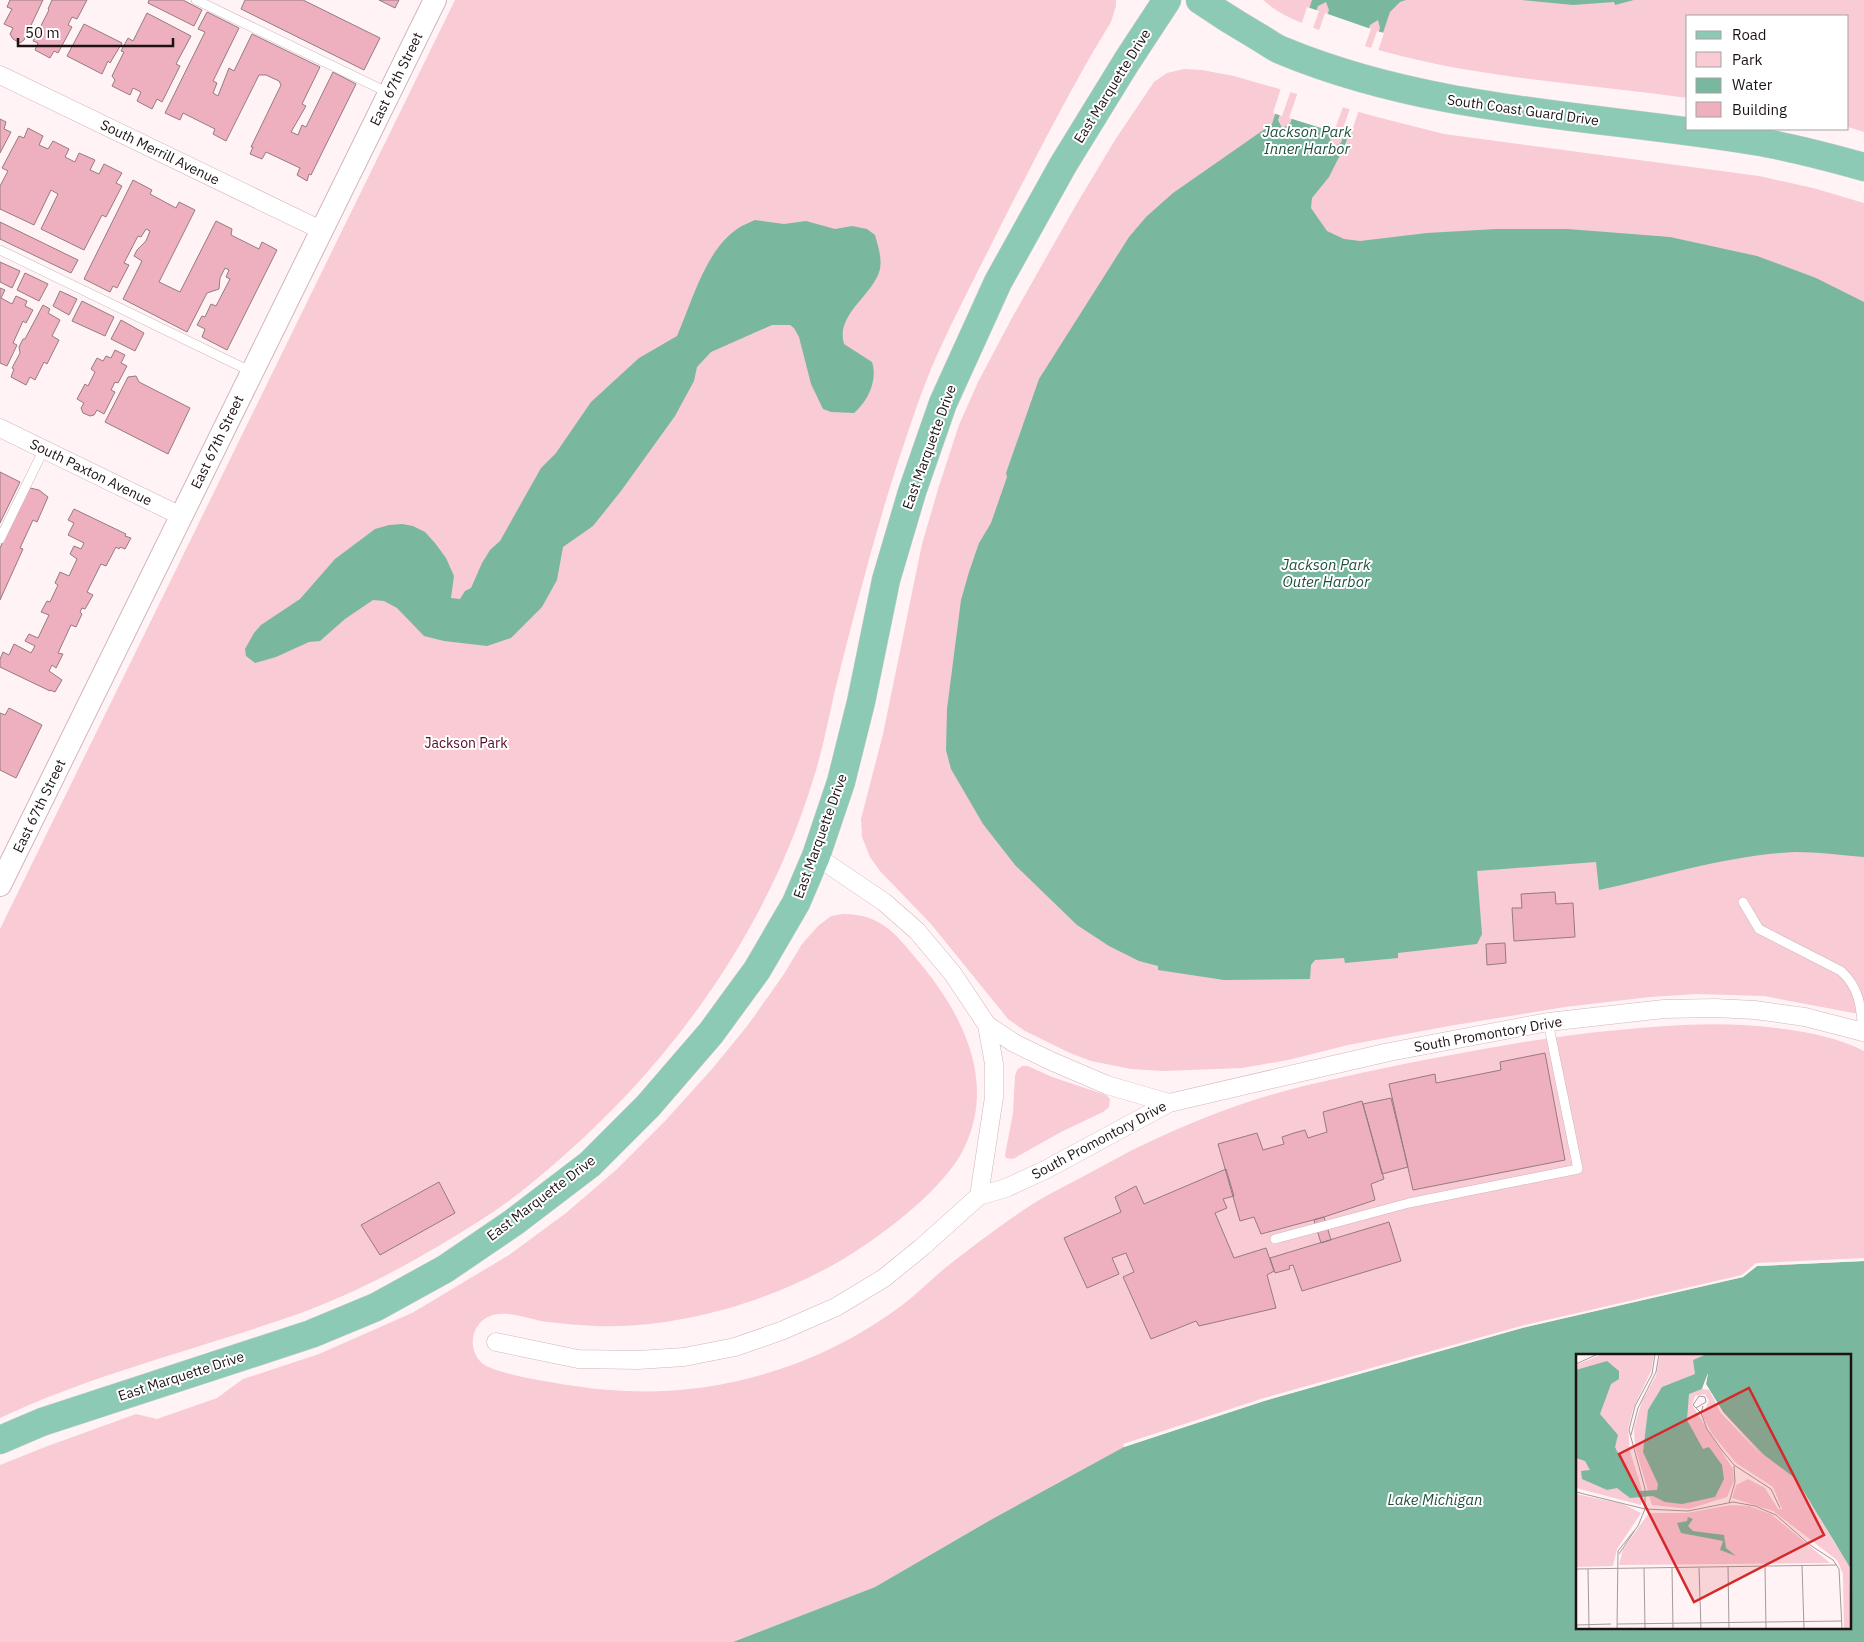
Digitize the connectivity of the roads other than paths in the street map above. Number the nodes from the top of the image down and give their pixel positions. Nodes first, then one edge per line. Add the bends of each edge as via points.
1 (196, 0) edge
2 (435, 0) edge
3 (1167, 0) edge
4 (1200, 0) edge
5 (0, 75) edge
6 (389, 93) junction
7 (1864, 167) edge
8 (320, 230) junction
9 (0, 250) edge
10 (252, 372) junction
11 (0, 428) edge
12 (44, 449) junction
13 (181, 516) junction
14 (0, 539) edge
15 (816, 856) junction
16 (0, 884) edge
17 (1743, 902) dead end
18 (1548, 1022) junction
19 (987, 1025) junction
20 (1864, 1032) edge
21 (1169, 1103) junction
22 (979, 1196) junction
23 (1275, 1239) dead end
24 (496, 1342) dead end
25 (0, 1440) edge

1 - 6 lane
2 - 6 street, East 67th Street
3 - 15 main road, East Marquette Drive via 1053,182 998,282 943,402 886,580 841,782
4 - 7 main road, South Coast Guard Drive via 1281,51 1384,85 1502,109 1755,141
5 - 8 street, South Merrill Avenue
6 - 8 street, East 67th Street
8 - 10 street, East 67th Street
9 - 10 lane
10 - 13 street, East 67th Street
11 - 12 street, South Paxton Avenue
12 - 13 street, South Paxton Avenue
12 - 14 lane
13 - 16 street, East 67th Street
15 - 19 street via 884,902 918,930
15 - 25 main road, East Marquette Drive via 796,904 757,970 711,1033 648,1106 590,1164 514,1222 445,1268 376,1307 311,1334 42,1422
17 - 20 lane via 1759,930 1841,971 1850,980 1862,1010
18 - 20 street, South Promontory Drive via 1664,1009 1716,1008 1805,1017
18 - 21 street, South Promontory Drive via 1389,1052
18 - 23 lane via 1578,1169 1409,1203
19 - 21 street via 1051,1061 1107,1085
19 - 22 street via 994,1064 994,1097
21 - 22 street, South Promontory Drive via 1047,1168 1006,1188
22 - 24 street, South Promontory Drive via 921,1248 868,1288 836,1307 735,1347 684,1357 638,1360 578,1358

